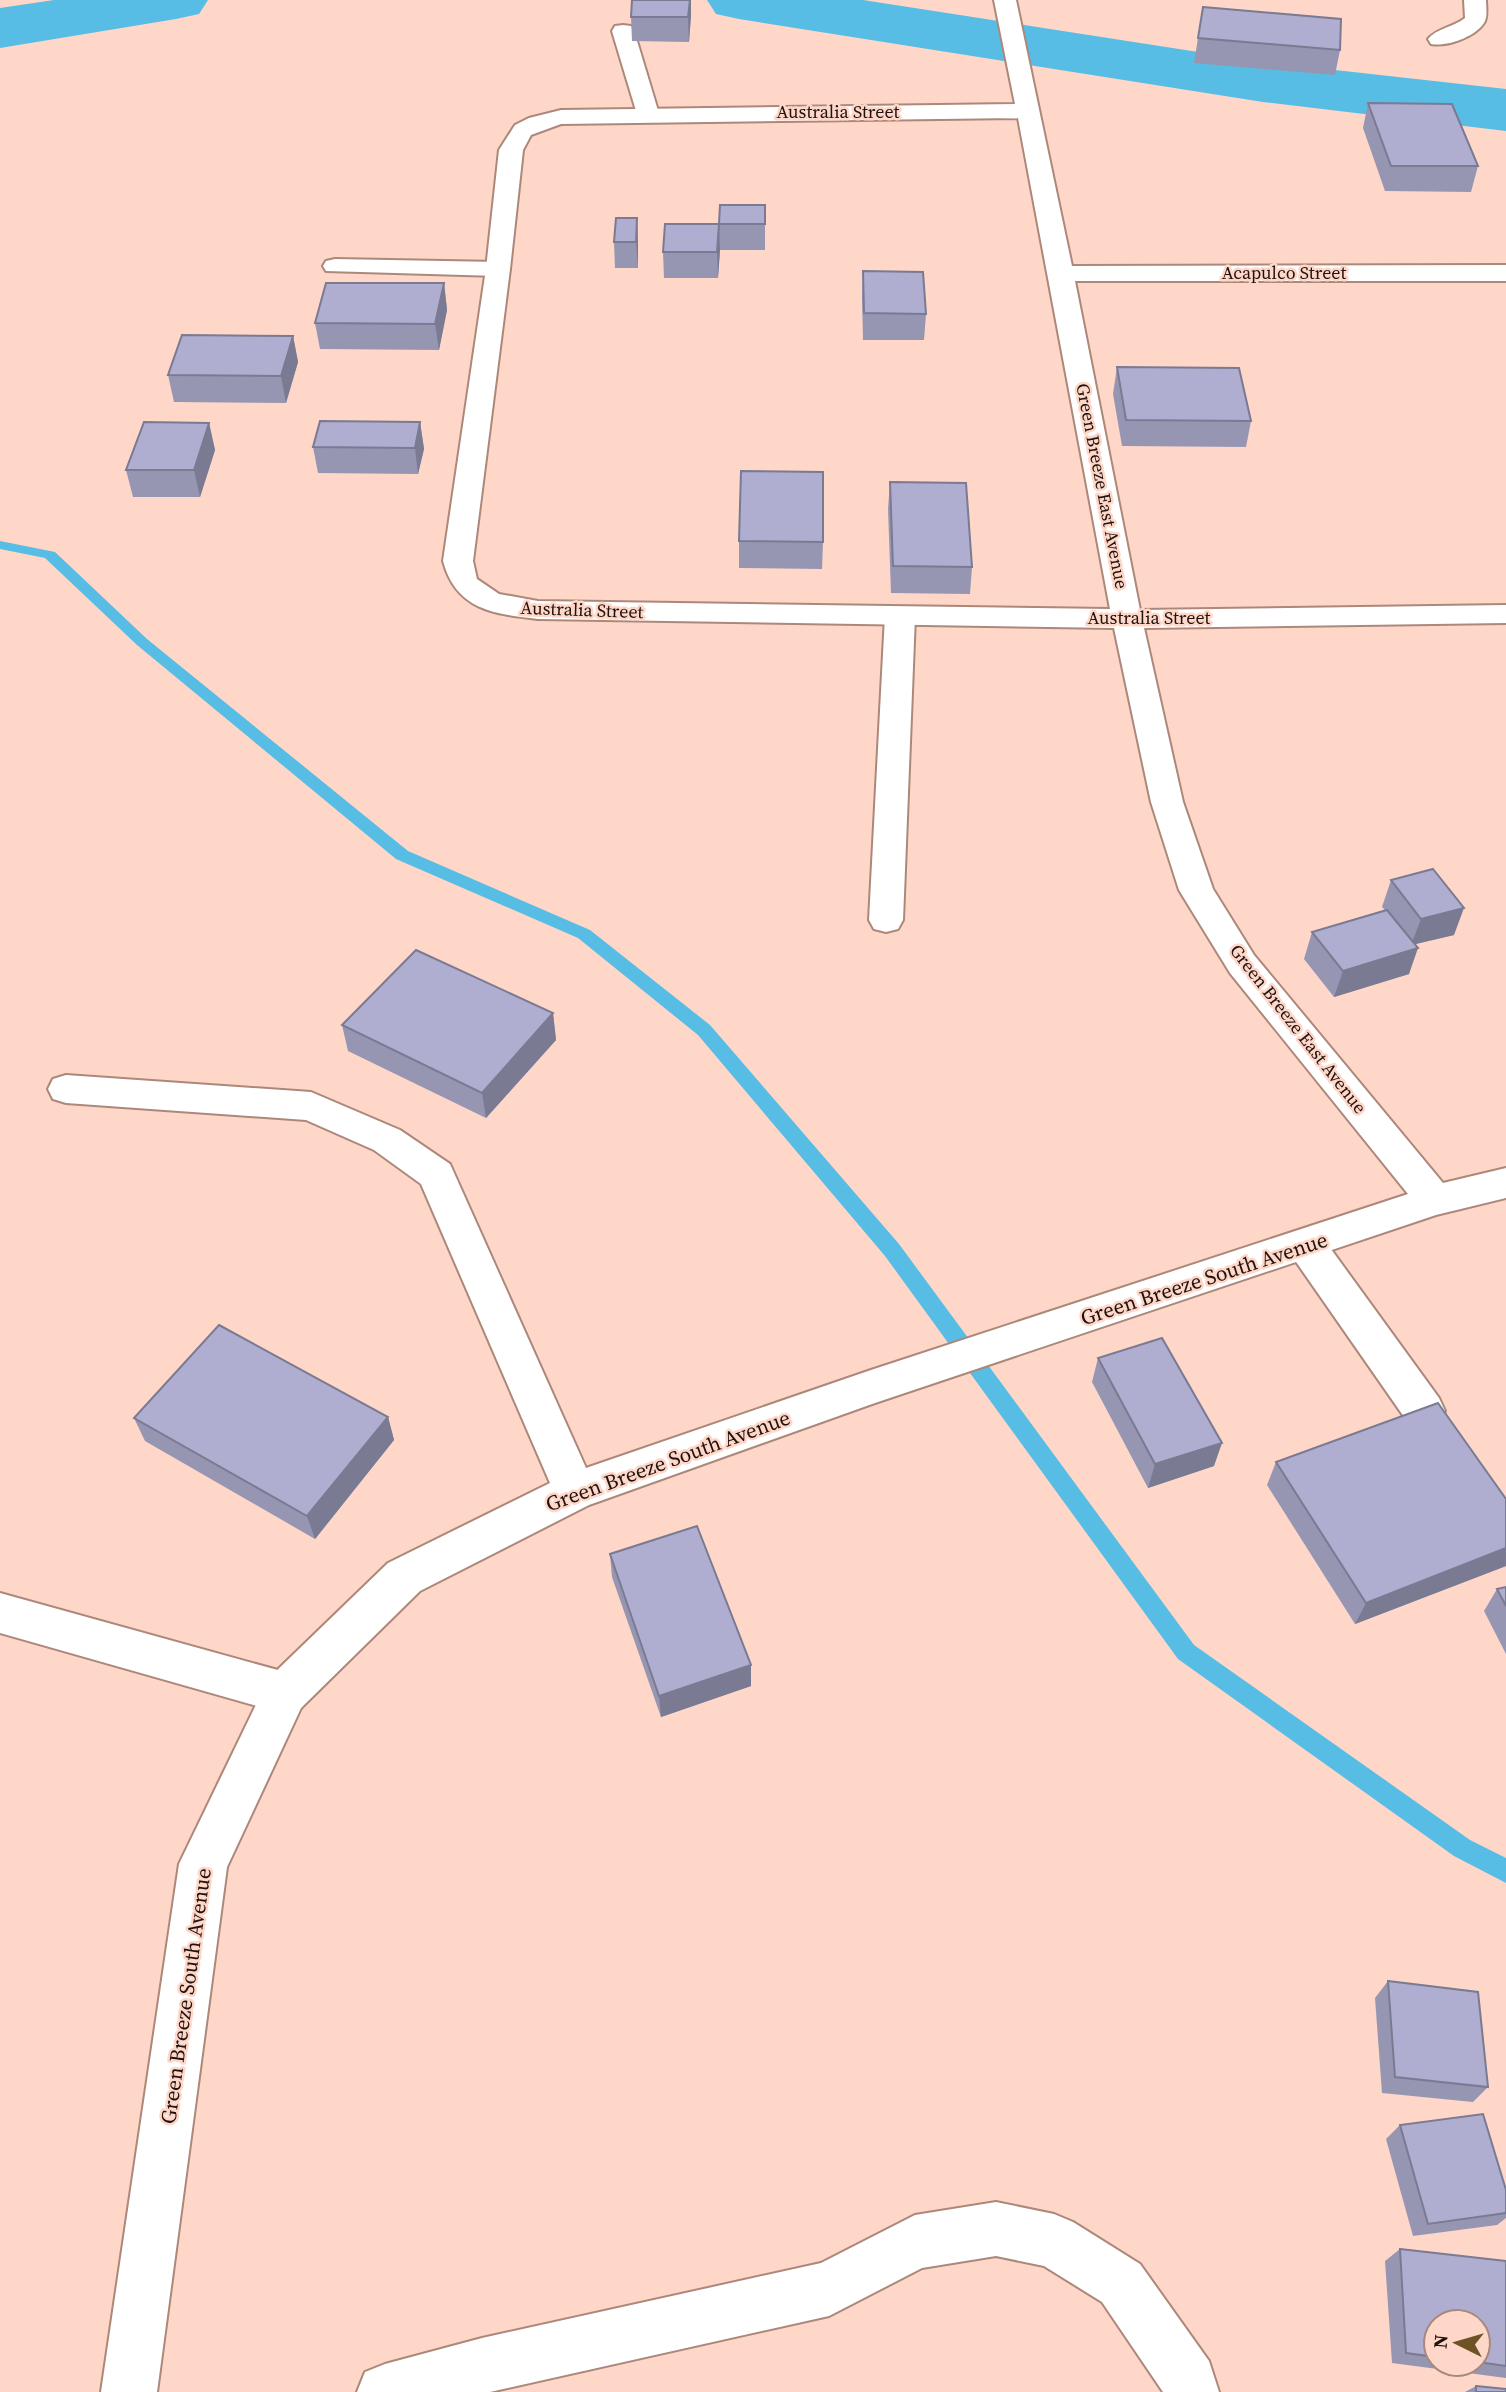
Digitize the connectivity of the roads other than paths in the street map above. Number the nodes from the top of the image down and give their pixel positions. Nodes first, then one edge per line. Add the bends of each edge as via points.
1 (1475, 0) edge
2 (1005, 1) edge
3 (623, 31) dead end
4 (1439, 39) dead end
5 (1027, 111) junction
6 (648, 114) junction
7 (335, 265) dead end
8 (498, 269) junction
9 (1506, 273) edge
10 (1061, 274) junction
11 (1506, 614) edge
12 (900, 615) junction
13 (1127, 619) junction
14 (886, 920) dead end
15 (66, 1089) dead end
16 (1506, 1183) edge
17 (1435, 1200) junction
18 (1306, 1245) junction
19 (1424, 1411) edge
20 (575, 1491) junction
21 (0, 1613) edge
22 (285, 1693) junction
23 (129, 2392) edge
24 (385, 2392) edge
25 (1191, 2392) edge

1 - 4 street via 1476,20
2 - 5 street, Green Breeze East Avenue
3 - 6 street
5 - 6 street, Australia Street
5 - 10 street, Green Breeze East Avenue
6 - 8 street, Australia Street via 561,117 540,121 513,139
7 - 8 street
8 - 12 street, Australia Street via 458,561 464,582 507,607 538,610
9 - 10 street, Acapulco Street
10 - 13 street, Green Breeze East Avenue
11 - 13 street, Australia Street
12 - 13 street, Australia Street
12 - 14 street
13 - 17 street, Green Breeze East Avenue via 1167,802 1196,890 1242,964
15 - 20 street via 311,1106 387,1140 436,1175
16 - 17 street, Green Breeze South Avenue
17 - 18 street, Green Breeze South Avenue
18 - 19 street
18 - 20 street, Green Breeze South Avenue via 871,1387
20 - 22 street, Green Breeze South Avenue via 404,1577
21 - 22 street
22 - 23 street, Green Breeze South Avenue via 203,1864
24 - 25 street via 829,2289 915,2242 996,2229 1054,2241 1121,2283 1189,2381

